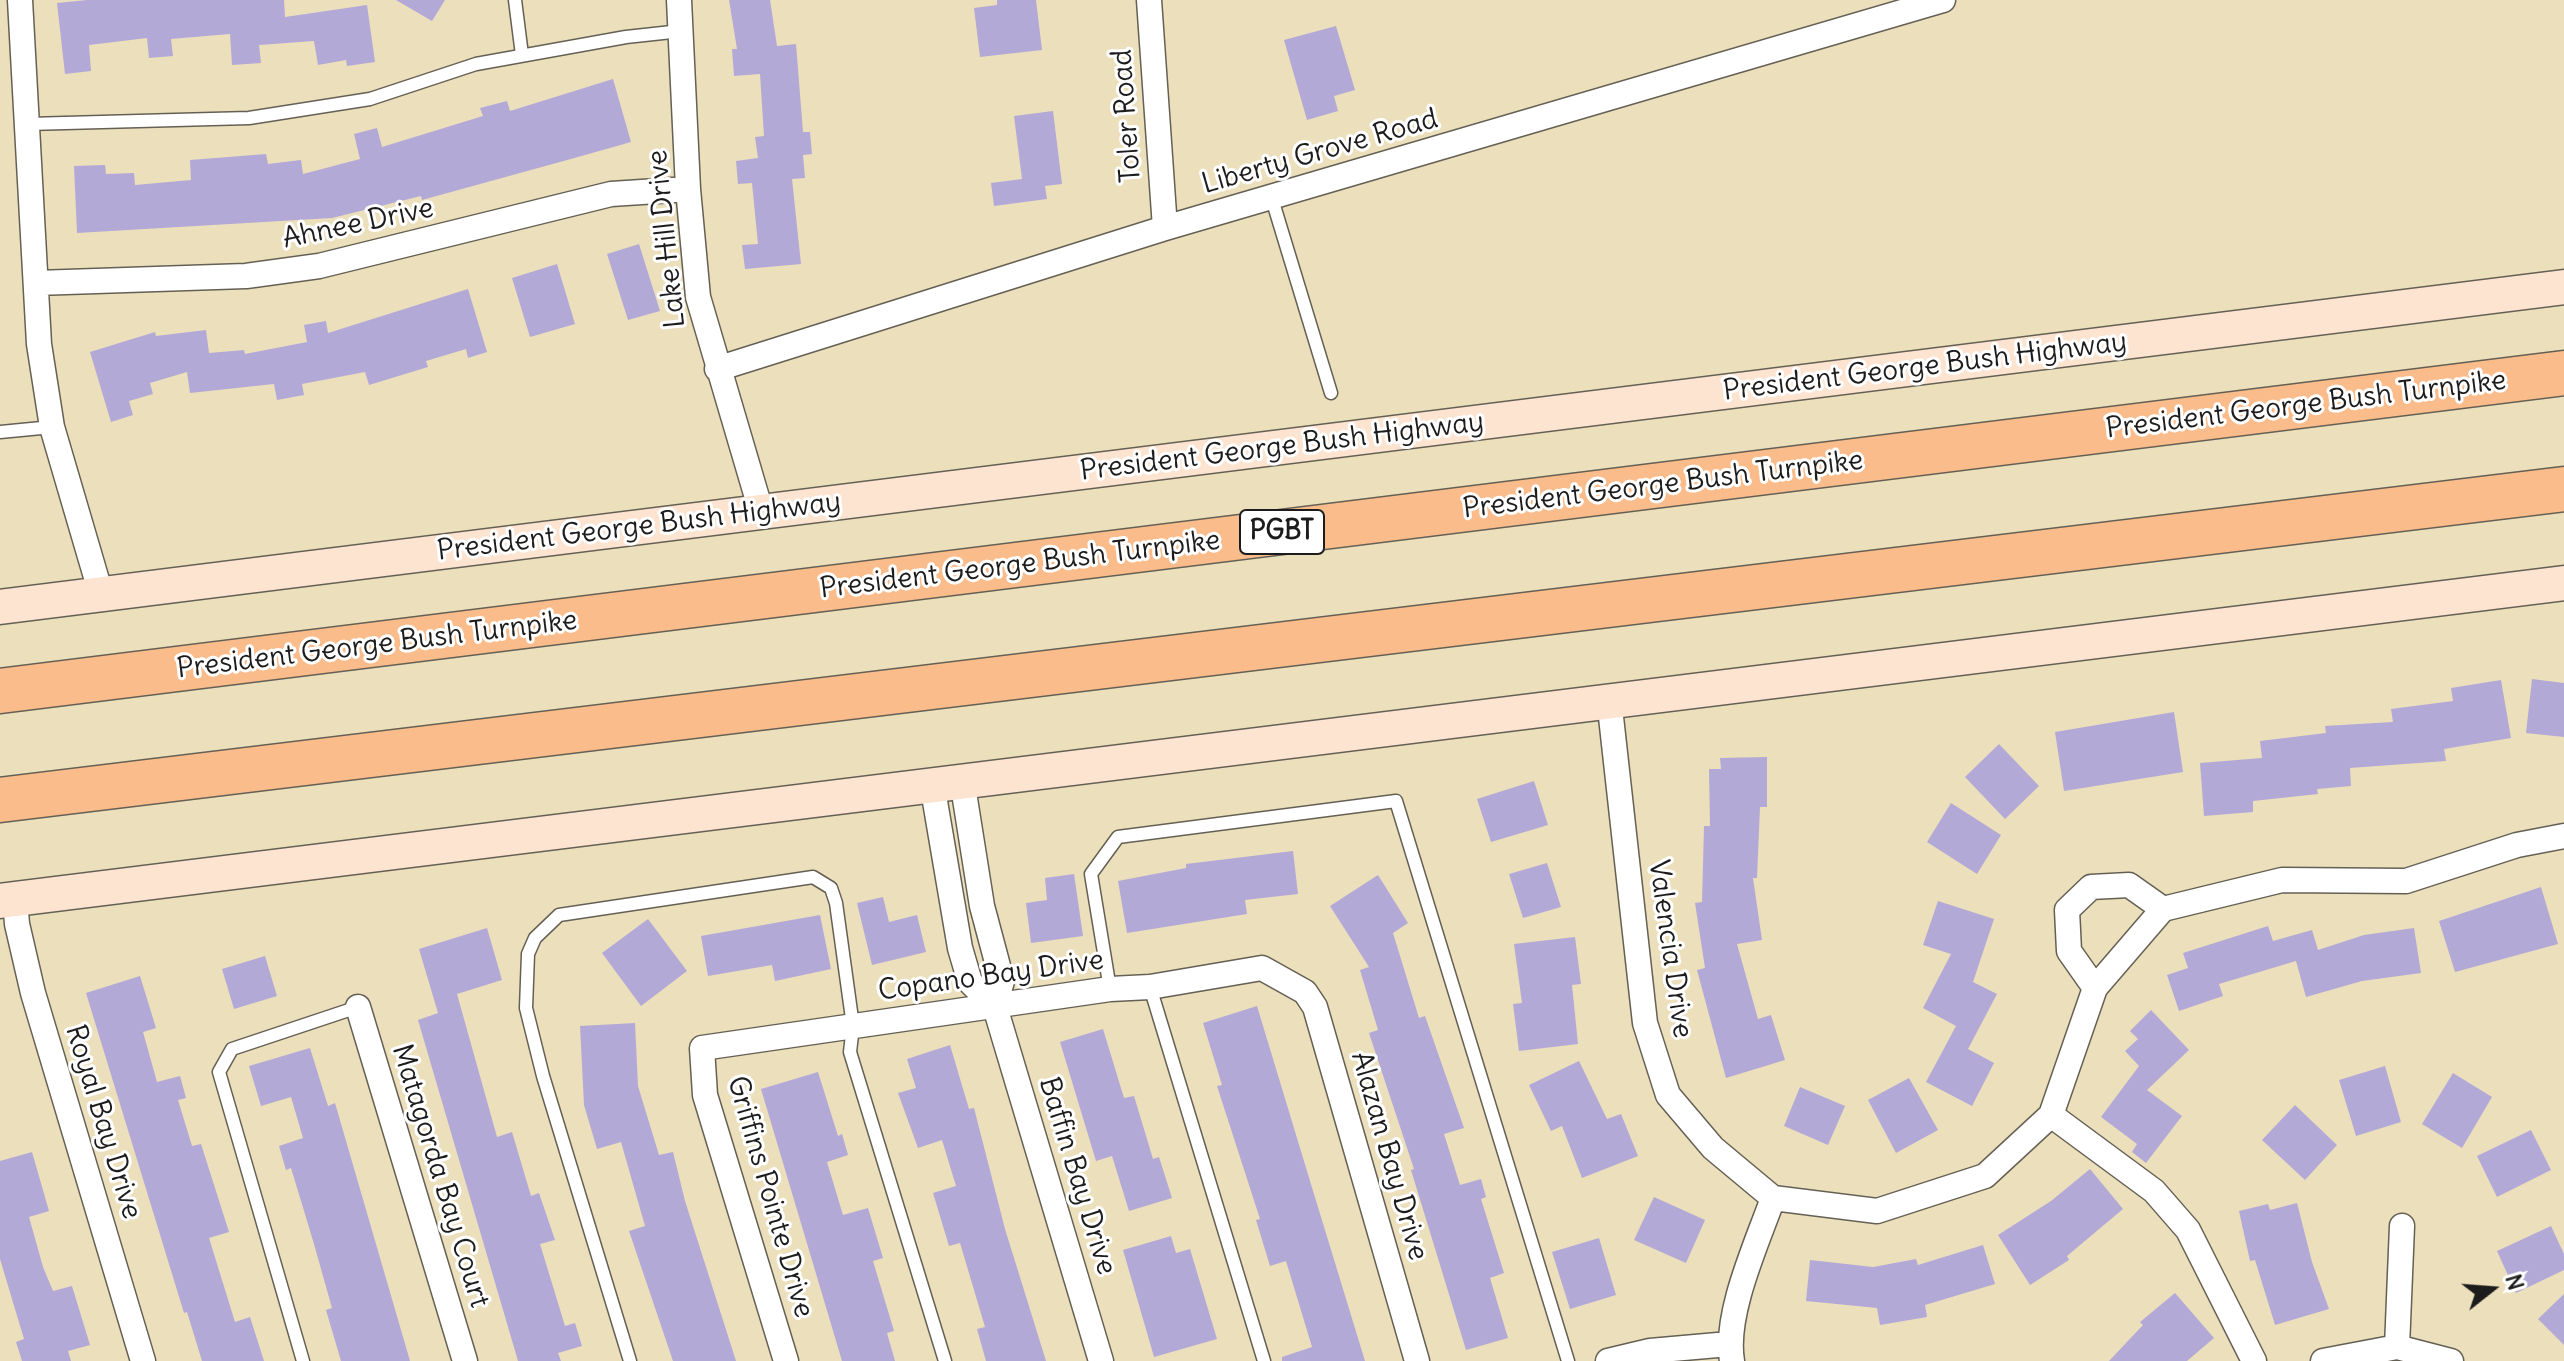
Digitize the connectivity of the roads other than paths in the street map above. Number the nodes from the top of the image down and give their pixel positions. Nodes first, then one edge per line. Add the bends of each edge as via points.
1 (20, 0) edge
2 (515, 0) edge
3 (679, 0) edge
4 (1149, 0) edge
5 (1943, 0) edge
6 (681, 31) junction
7 (522, 55) junction
8 (28, 124) junction
9 (688, 189) junction
10 (1272, 199) junction
11 (1165, 228) junction
12 (36, 283) junction
13 (2564, 287) edge
14 (717, 369) junction
15 (2564, 373) edge
16 (1331, 393) dead end
17 (52, 427) junction
18 (0, 432) edge
19 (2564, 489) edge
20 (761, 511) junction
21 (2564, 583) edge
22 (101, 594) junction
23 (0, 607) edge
24 (0, 691) edge
25 (1609, 699) junction
26 (947, 782) junction
27 (0, 800) edge
28 (2564, 836) edge
29 (8, 900) edge
30 (2163, 909) junction
31 (1286, 978) joint
32 (1150, 987) junction
33 (2095, 988) junction
34 (1110, 989) junction
35 (358, 1007) joint
36 (995, 1007) junction
37 (853, 1026) junction
38 (702, 1048) joint
39 (2051, 1115) junction
40 (1773, 1198) junction
41 (2402, 1226) dead end
42 (2397, 1347) junction
43 (1730, 1353) edge
44 (143, 1361) edge
45 (303, 1361) edge
46 (465, 1361) edge
47 (630, 1361) edge
48 (786, 1361) edge
49 (945, 1361) edge
50 (1101, 1361) edge
51 (1264, 1361) edge
52 (1417, 1361) edge
53 (1568, 1361) edge
54 (1608, 1361) edge
55 (2254, 1361) edge
56 (2323, 1361) edge
57 (2451, 1361) edge

1 - 8 street
2 - 7 lane
3 - 6 street, Lake Hill Drive
4 - 11 street, Toler Road
5 - 10 street, Liberty Grove Road
6 - 7 lane
6 - 9 street, Lake Hill Drive
7 - 8 lane via 476,64 370,99 249,118
8 - 12 street
9 - 12 street, Ahnee Drive via 611,194 319,266 246,276
9 - 14 street, Lake Hill Drive via 698,297
10 - 11 street, Liberty Grove Road
10 - 16 lane
11 - 14 street, Liberty Grove Road
12 - 17 street
13 - 20 main road, President George Bush Highway
14 - 20 street, Lake Hill Drive
15 - 24 highway, President George Bush Turnpike / PGBT
17 - 18 lane
17 - 22 street
19 - 27 highway
20 - 22 main road, President George Bush Highway
21 - 25 main road
22 - 23 main road, President George Bush Highway
25 - 26 main road
25 - 40 street, Valencia Drive via 1645,1023 1668,1095 1713,1148
26 - 29 main road
26 - 36 street, Baffin Bay Drive via 1002,981
28 - 30 street via 2517,845 2406,881 2282,880
29 - 44 street, Royal Bay Drive
30 - 33 street
30 - 33 street via 2129,885 2091,887 2067,910 2069,951
31 - 32 street, Copano Bay Drive via 1262,968
31 - 52 street, Alazan Bay Drive via 1315,1007
32 - 34 street, Copano Bay Drive
32 - 51 lane
33 - 39 street
34 - 36 street, Copano Bay Drive
34 - 53 lane via 1091,874 1118,837 1396,801
35 - 45 lane via 232,1049 219,1072
35 - 46 street, Matagorda Bay Court
36 - 37 street, Copano Bay Drive
36 - 50 street, Baffin Bay Drive
37 - 38 street, Copano Bay Drive
37 - 47 lane via 836,903 831,888 813,877 576,911 559,915 535,938 525,962 526,1008
37 - 49 lane via 850,1052
38 - 48 street, Griffins Pointe Drive via 705,1095
39 - 40 street via 1985,1176 1877,1211
39 - 55 street via 2154,1191 2188,1230
40 - 43 street via 1744,1281
41 - 42 street
42 - 56 street
42 - 57 street
43 - 54 street via 1650,1351

